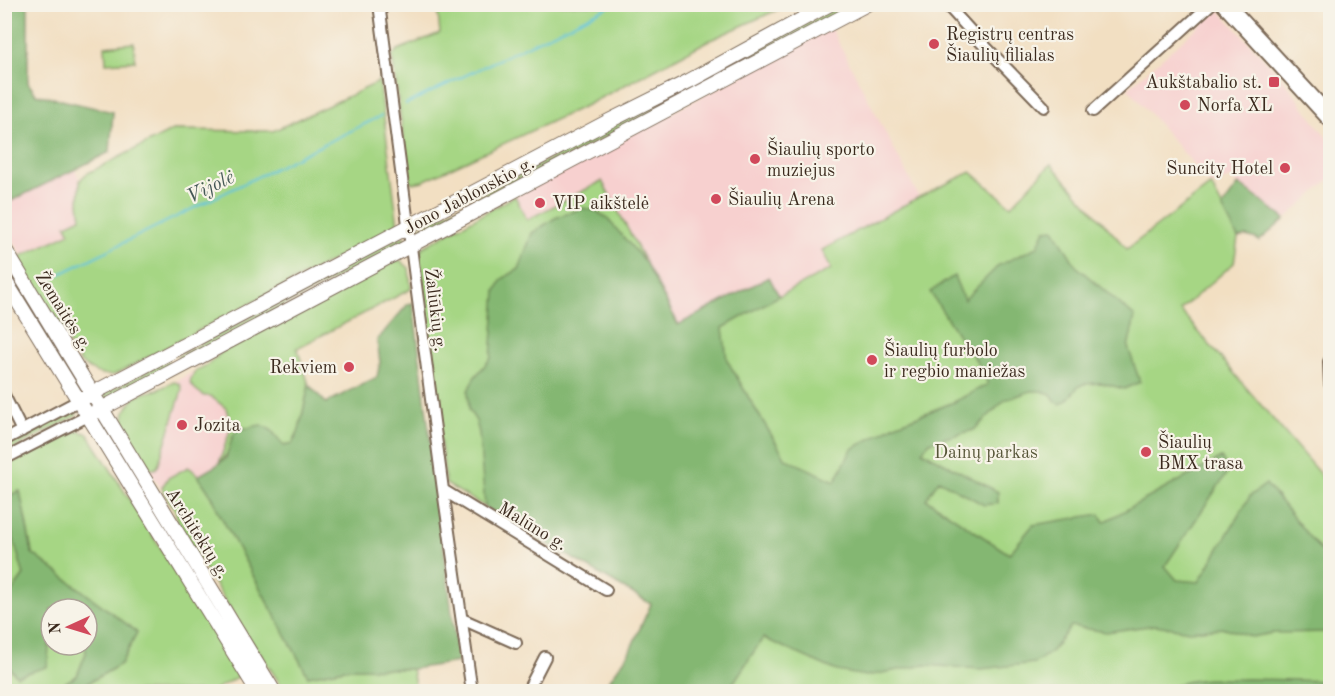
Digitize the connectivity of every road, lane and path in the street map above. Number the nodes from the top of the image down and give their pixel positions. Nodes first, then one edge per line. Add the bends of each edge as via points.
1 (379, 4) edge
2 (830, 4) edge
3 (867, 4) edge
4 (946, 4) edge
5 (1211, 4) edge
6 (1225, 4) edge
7 (1044, 106) dead end
8 (1093, 111) dead end
9 (1330, 118) edge
10 (409, 227) junction
11 (411, 246) junction
12 (4, 248) edge
13 (4, 279) edge
14 (1330, 360) edge
15 (1330, 384) edge
16 (93, 393) junction
17 (4, 395) edge
18 (78, 401) junction
19 (102, 408) junction
20 (88, 416) junction
21 (22, 431) junction
22 (4, 440) edge
23 (4, 459) edge
24 (143, 490) junction
25 (443, 490) junction
26 (606, 590) dead end
27 (462, 619) junction
28 (222, 620) junction
29 (516, 643) dead end
30 (544, 657) dead end
31 (258, 692) edge
32 (274, 692) edge
33 (472, 692) edge
34 (527, 692) edge

1 - 10 street, Žaliūkių g.
2 - 10 main road, Jono Jablonskio g.
3 - 11 main road, Jono Jablonskio g.
4 - 7 street
5 - 8 street
6 - 9 highway
10 - 11 street, Žaliūkių g.
10 - 16 main road, Jono Jablonskio g.
11 - 19 main road, Jono Jablonskio g.
11 - 25 street, Žaliūkių g.
12 - 16 main road, Žemaitės g.
13 - 18 main road, Žemaitės g.
14 - 15 street
16 - 18 main road, Jono Jablonskio g.
16 - 19 main road, Architektų g.
17 - 21 street
18 - 20 main road, Architektų g.
18 - 21 street
19 - 20 main road, Jono Jablonskio g.
19 - 24 main road, Architektų g.
20 - 23 street
20 - 24 main road, Architektų g.
21 - 22 street
24 - 28 main road, Architektų g.
25 - 26 street, Malūno g.
25 - 27 street, Žaliūkių g.
27 - 29 street
27 - 33 street, Žaliūkių g.
28 - 31 main road, Architektų g.
28 - 32 main road, Architektų g.
30 - 34 street

